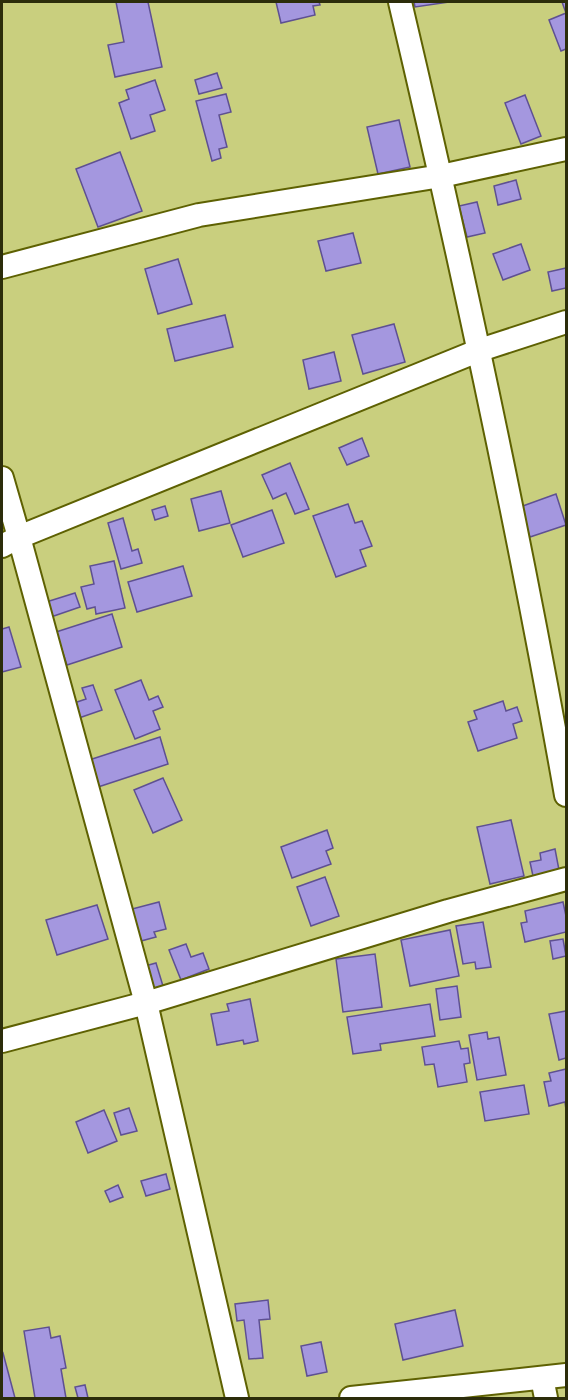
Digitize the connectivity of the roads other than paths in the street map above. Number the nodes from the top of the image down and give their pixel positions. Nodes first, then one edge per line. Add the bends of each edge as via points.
1 (400, 2) edge
2 (567, 149) edge
3 (441, 176) junction
4 (2, 267) edge
5 (567, 322) edge
6 (480, 350) junction
7 (2, 478) edge
8 (10, 542) edge
9 (567, 795) edge
10 (567, 879) edge
11 (146, 1003) junction
12 (2, 1041) edge
13 (567, 1375) edge
14 (544, 1388) edge
15 (237, 1398) edge
16 (351, 1398) edge

1 - 3 street
2 - 3 street
3 - 4 street via 199,216
3 - 6 street
5 - 6 street
6 - 8 street
6 - 9 street
7 - 8 street
8 - 11 street
10 - 11 street
11 - 12 street
11 - 15 street
13 - 14 street
14 - 16 street

